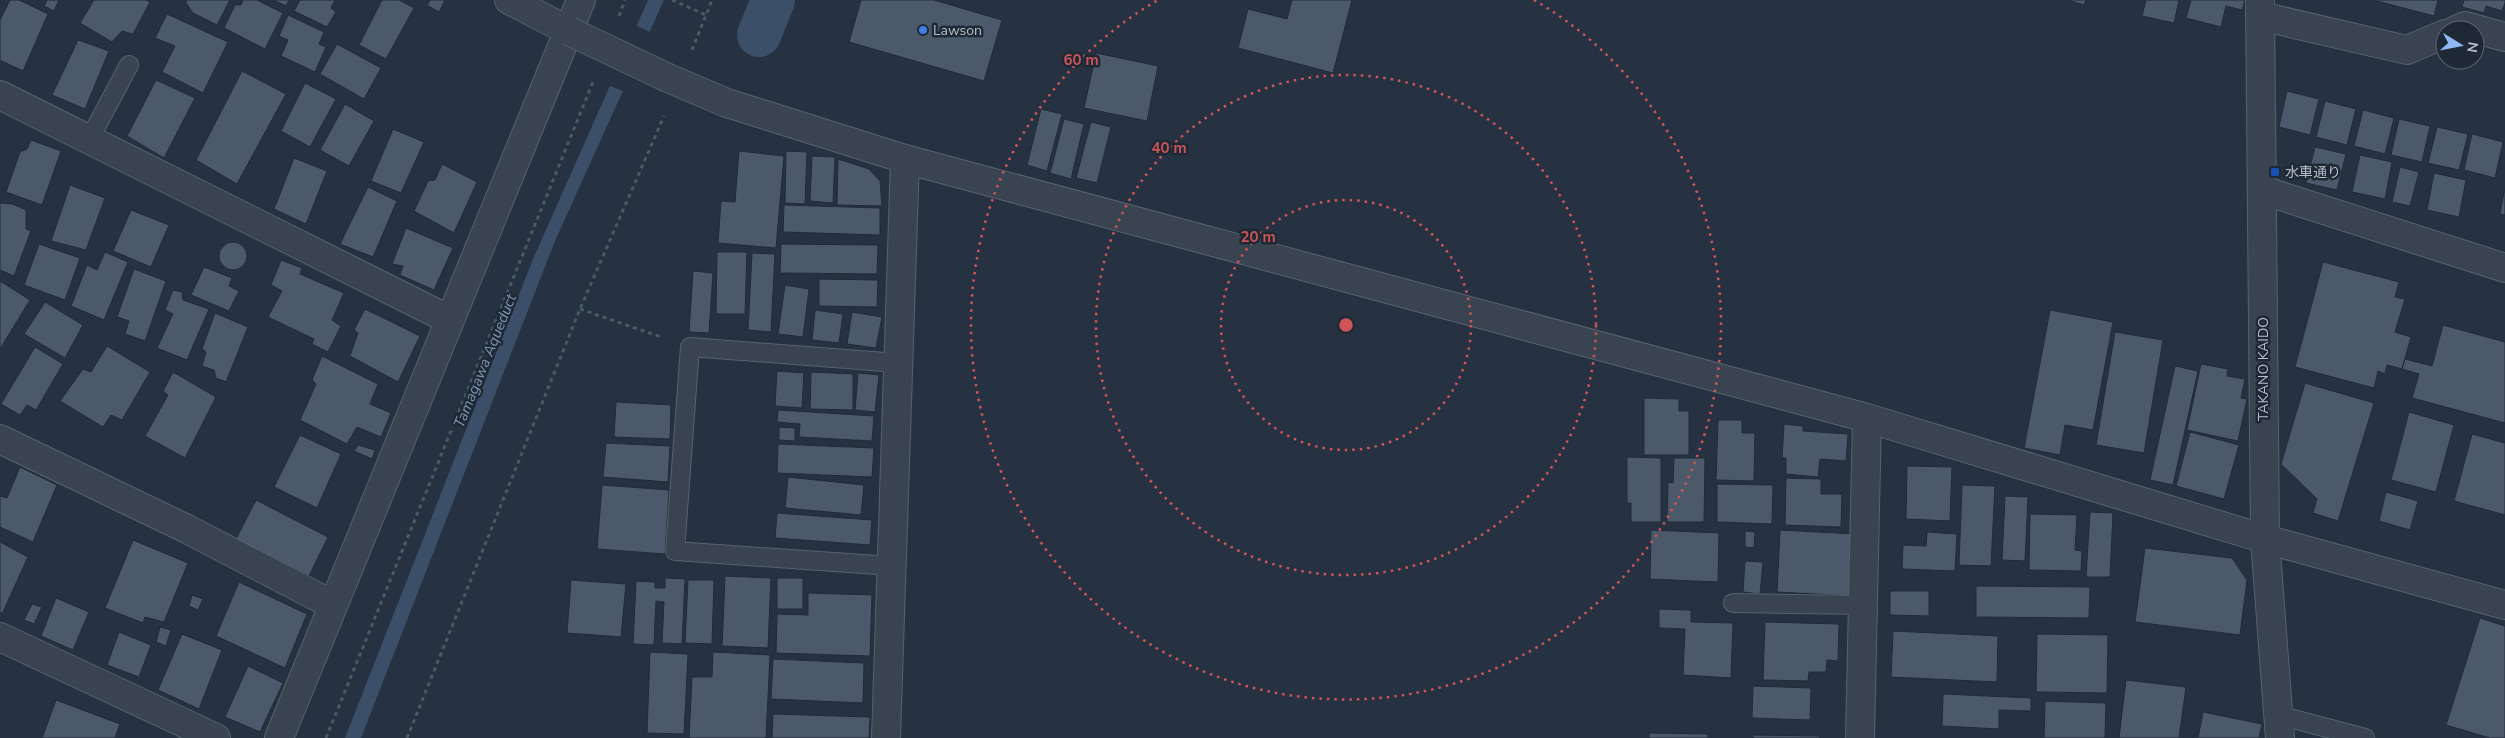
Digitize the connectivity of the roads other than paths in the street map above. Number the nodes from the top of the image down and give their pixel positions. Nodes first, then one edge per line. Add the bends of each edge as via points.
1 (509, 0) edge
2 (581, 0) edge
3 (2260, 8) edge
4 (568, 31) junction
5 (2485, 32) edge
6 (2505, 37) edge
7 (2435, 38) edge
8 (129, 65) dead end
9 (0, 96) edge
10 (89, 140) junction
11 (905, 158) junction
12 (2262, 190) junction
13 (2505, 268) edge
14 (450, 320) junction
15 (898, 363) junction
16 (1867, 418) junction
17 (0, 438) edge
18 (2264, 539) junction
19 (892, 566) junction
20 (1733, 603) dead end
21 (333, 605) junction
22 (1862, 605) junction
23 (2505, 606) edge
24 (0, 638) edge
25 (2279, 727) edge
26 (216, 738) edge
27 (279, 738) edge
28 (886, 738) edge
29 (1860, 738) edge
30 (2365, 738) edge

1 - 4 street
2 - 4 street
3 - 7 street via 2407,50
3 - 12 street, TAKANO KAIDO
4 - 11 street, bridge via 727,103
4 - 14 street
5 - 6 street
8 - 10 lane
9 - 10 street
10 - 14 street
11 - 15 street
11 - 16 street
12 - 13 street
12 - 18 street, TAKANO KAIDO
14 - 21 street
15 - 19 street
15 - 19 lane via 690,347 675,551
16 - 18 street
16 - 22 street
17 - 21 street via 187,528
18 - 23 street
18 - 25 street, TAKANO KAIDO
19 - 28 street
20 - 22 lane
21 - 27 street
22 - 29 street
24 - 26 street
25 - 30 lane

